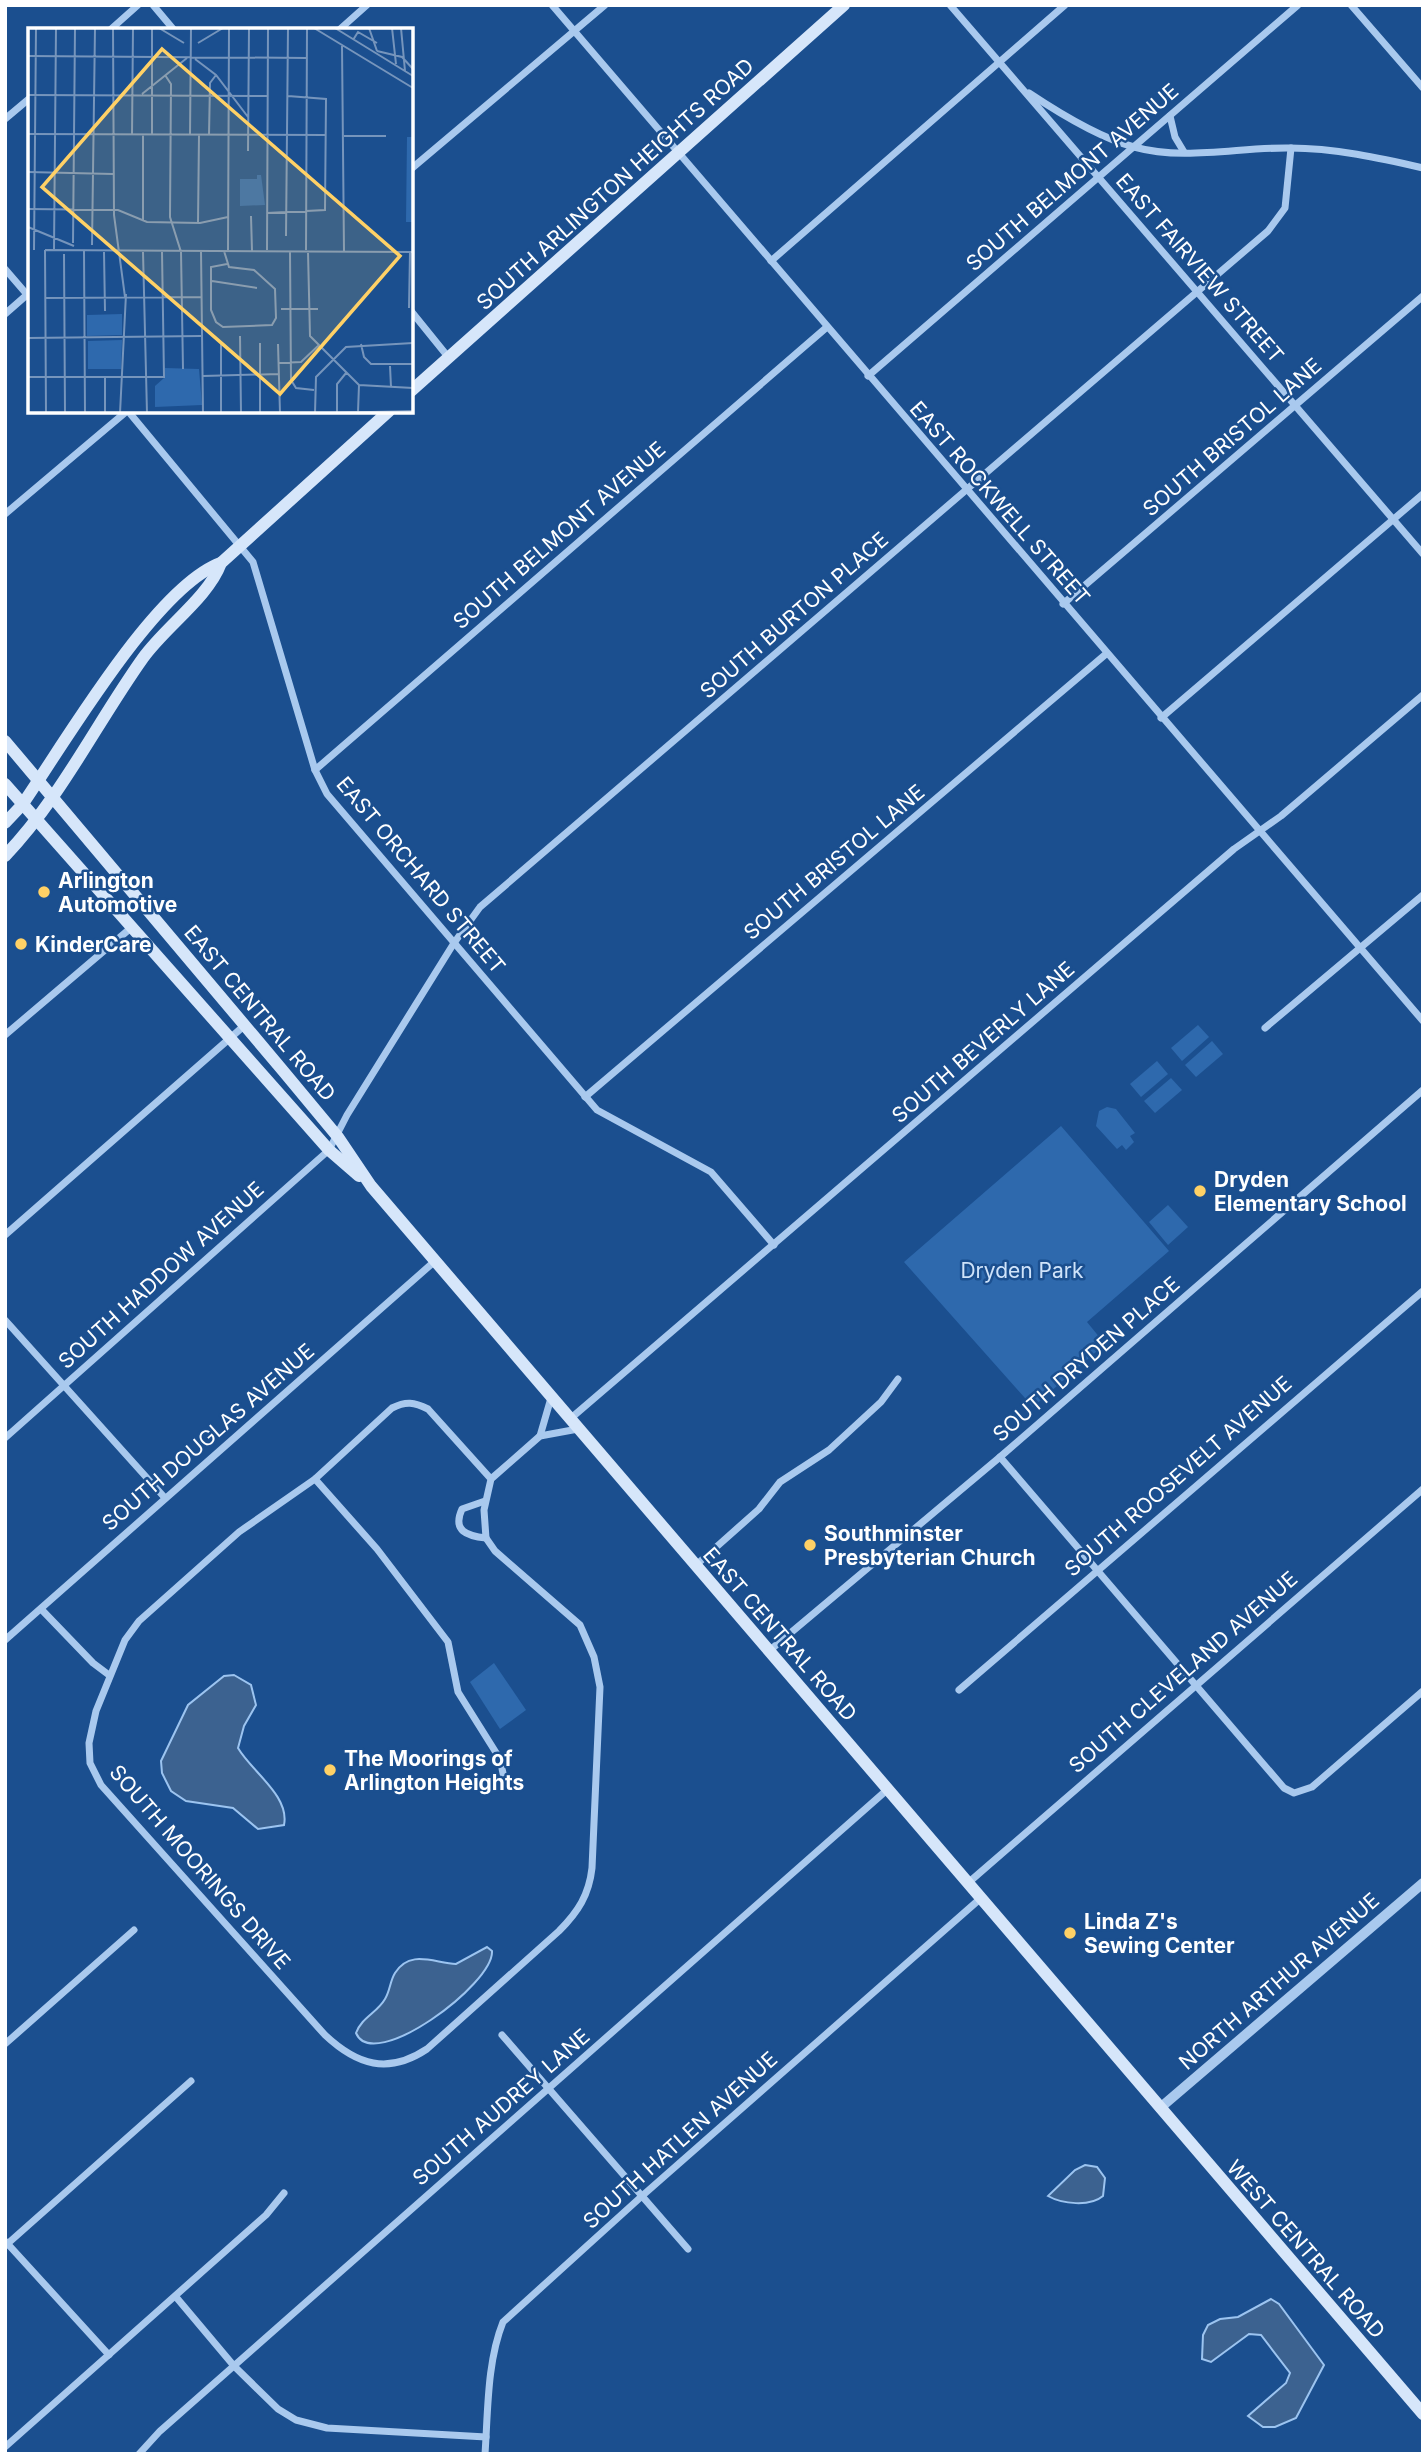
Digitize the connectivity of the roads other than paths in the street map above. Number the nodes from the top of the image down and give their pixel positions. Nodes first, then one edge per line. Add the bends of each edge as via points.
1 (138, 5) edge
2 (153, 5) edge
3 (367, 5) edge
4 (552, 5) edge
5 (605, 5) edge
6 (844, 5) edge
7 (950, 5) edge
8 (1065, 5) edge
9 (1298, 5) edge
10 (1351, 5) edge
11 (112, 28) edge
12 (172, 28) edge
13 (341, 28) edge
14 (574, 31) junction
15 (998, 62) junction
16 (1021, 88) junction
17 (1423, 88) edge
18 (28, 100) edge
19 (1170, 116) junction
20 (5, 119) edge
21 (1134, 147) junction
22 (1291, 148) junction
23 (1184, 152) junction
24 (678, 153) junction
25 (413, 167) edge
26 (1423, 168) edge
27 (1099, 178) junction
28 (771, 261) junction
29 (5, 269) edge
30 (1196, 291) junction
31 (28, 294) edge
32 (28, 296) edge
33 (1423, 296) edge
34 (413, 313) edge
35 (5, 314) edge
36 (827, 327) junction
37 (449, 358) junction
38 (868, 376) junction
39 (413, 389) edge
40 (1295, 406) junction
41 (125, 413) edge
42 (129, 413) edge
43 (387, 413) edge
44 (965, 489) junction
45 (1423, 494) edge
46 (5, 514) edge
47 (1393, 520) junction
48 (239, 546) junction
49 (1423, 554) edge
50 (221, 563) junction
51 (1063, 604) junction
52 (1106, 654) junction
53 (1423, 695) edge
54 (1161, 718) junction
55 (5, 741) edge
56 (315, 770) junction
57 (39, 780) junction
58 (5, 784) edge
59 (55, 798) junction
60 (22, 804) junction
61 (37, 822) junction
62 (5, 823) edge
63 (1259, 832) junction
64 (5, 856) edge
65 (1423, 895) edge
66 (132, 926) junction
67 (454, 943) junction
68 (1359, 949) junction
69 (1423, 1021) edge
70 (246, 1025) junction
71 (1265, 1027) dead end
72 (5, 1035) edge
73 (231, 1038) junction
74 (1423, 1090) edge
75 (585, 1097) junction
76 (338, 1137) junction
77 (329, 1150) junction
78 (371, 1186) junction
79 (5, 1235) edge
80 (774, 1245) junction
81 (435, 1261) junction
82 (1423, 1291) edge
83 (5, 1320) edge
84 (898, 1379) dead end
85 (64, 1385) junction
86 (551, 1398) junction
87 (574, 1424) junction
88 (540, 1436) junction
89 (5, 1438) edge
90 (1000, 1457) junction
91 (315, 1479) junction
92 (491, 1479) junction
93 (1423, 1489) edge
94 (165, 1497) junction
95 (485, 1501) junction
96 (486, 1538) junction
97 (695, 1566) junction
98 (1096, 1569) junction
99 (41, 1609) junction
100 (5, 1640) edge
101 (769, 1651) junction
102 (109, 1675) junction
103 (1194, 1685) junction
104 (959, 1690) dead end
105 (1423, 1691) edge
106 (504, 1778) dead end
107 (888, 1789) junction
108 (968, 1883) junction
109 (1423, 1883) edge
110 (981, 1898) junction
111 (134, 1930) dead end
112 (502, 2035) dead end
113 (5, 2044) edge
114 (191, 2081) dead end
115 (549, 2088) junction
116 (1160, 2108) junction
117 (284, 2193) dead end
118 (642, 2196) junction
119 (6, 2243) edge
120 (688, 2249) dead end
121 (176, 2297) junction
122 (109, 2355) junction
123 (234, 2366) junction
124 (1423, 2414) edge
125 (486, 2437) junction
126 (5, 2447) edge
127 (139, 2454) edge
128 (485, 2454) edge

1 - 11 street
2 - 12 street
3 - 13 street
4 - 14 street, EAST ROCKWELL STREET
5 - 14 street
6 - 24 main road, SOUTH ARLINGTON HEIGHTS ROAD
7 - 15 street, EAST FAIRVIEW STREET
8 - 15 street
9 - 19 street, SOUTH BELMONT AVENUE
10 - 17 street
14 - 24 street, EAST ROCKWELL STREET
14 - 25 street
15 - 16 street, EAST FAIRVIEW STREET
15 - 28 street
16 - 21 street via 1058,112
16 - 27 street, EAST FAIRVIEW STREET
18 - 20 street
19 - 21 street, SOUTH BELMONT AVENUE
19 - 23 street
21 - 23 street
21 - 27 street, SOUTH BELMONT AVENUE
22 - 23 street
22 - 26 street
22 - 30 street, SOUTH BURTON PLACE via 1285,208 1278,220
24 - 28 street, EAST ROCKWELL STREET
24 - 37 main road, SOUTH ARLINGTON HEIGHTS ROAD
27 - 30 street, EAST FAIRVIEW STREET
27 - 38 street, SOUTH BELMONT AVENUE
28 - 36 street, EAST ROCKWELL STREET
29 - 31 street
30 - 40 street, EAST FAIRVIEW STREET
30 - 44 street, SOUTH BURTON PLACE
32 - 35 street
33 - 40 street, SOUTH BRISTOL LANE
34 - 37 street
36 - 38 street, EAST ROCKWELL STREET
36 - 56 street, SOUTH BELMONT AVENUE
37 - 39 main road, SOUTH ARLINGTON HEIGHTS ROAD
38 - 44 street, EAST ROCKWELL STREET
40 - 47 street, EAST FAIRVIEW STREET
40 - 51 street, SOUTH BRISTOL LANE
41 - 46 street
42 - 48 street, EAST ORCHARD STREET
43 - 48 main road
44 - 51 street, EAST ROCKWELL STREET
44 - 67 street, SOUTH BURTON PLACE via 480,907
45 - 47 street
47 - 49 street, EAST FAIRVIEW STREET
47 - 54 street
48 - 50 main road
48 - 56 street, EAST ORCHARD STREET via 253,562
50 - 57 main road via 202,569 133,642
50 - 59 main road via 215,579 144,656
51 - 52 street, EAST ROCKWELL STREET
52 - 54 street, EAST ROCKWELL STREET
52 - 75 street, SOUTH BRISTOL LANE
53 - 63 street, SOUTH BEVERLY LANE
54 - 63 street, EAST ROCKWELL STREET
55 - 57 main road, EAST CENTRAL ROAD
56 - 67 street, EAST ORCHARD STREET via 327,794
57 - 59 main road, EAST CENTRAL ROAD
57 - 60 main road
58 - 60 main road, EAST CENTRAL ROAD
59 - 61 main road
59 - 70 main road, EAST CENTRAL ROAD
60 - 61 main road, EAST CENTRAL ROAD
60 - 62 main road
61 - 64 main road
61 - 66 main road, EAST CENTRAL ROAD
63 - 68 street, EAST ROCKWELL STREET
63 - 80 street, SOUTH BEVERLY LANE
65 - 68 street
66 - 72 street
66 - 73 main road, EAST CENTRAL ROAD
67 - 75 street, EAST ORCHARD STREET
67 - 76 street, SOUTH BURTON PLACE via 347,1115
68 - 69 street, EAST ROCKWELL STREET
68 - 71 street
70 - 73 street
70 - 76 main road, EAST CENTRAL ROAD
73 - 77 main road, EAST CENTRAL ROAD
73 - 79 street
74 - 90 street, SOUTH DRYDEN PLACE
75 - 80 street, EAST ORCHARD STREET via 609,1118 711,1172
76 - 77 street, SOUTH HADDOW AVENUE
76 - 78 main road, EAST CENTRAL ROAD
77 - 78 main road, EAST CENTRAL ROAD
77 - 85 street, SOUTH HADDOW AVENUE
78 - 81 main road, EAST CENTRAL ROAD
80 - 87 street, SOUTH BEVERLY LANE
81 - 86 main road, EAST CENTRAL ROAD
81 - 94 street, SOUTH DOUGLAS AVENUE
82 - 98 street, SOUTH ROOSEVELT AVENUE
83 - 85 street
84 - 97 street via 864,1418 829,1450 780,1482 759,1509
85 - 89 street, SOUTH HADDOW AVENUE
85 - 94 street
86 - 87 main road, EAST CENTRAL ROAD
86 - 88 street
87 - 88 street
87 - 97 main road, EAST CENTRAL ROAD
88 - 92 street
90 - 98 street
90 - 101 street, SOUTH DRYDEN PLACE
91 - 92 street, SOUTH MOORINGS DRIVE via 402,1402 415,1402 437,1418
91 - 102 street, SOUTH MOORINGS DRIVE via 239,1532 139,1621
91 - 106 street via 377,1549 448,1642 458,1692 500,1759
92 - 95 street
93 - 103 street, SOUTH CLEVELAND AVENUE
94 - 99 street, SOUTH DOUGLAS AVENUE
95 - 96 street
95 - 96 street, SOUTH MOORINGS DRIVE via 462,1509 458,1518 467,1536
96 - 102 street, SOUTH MOORINGS DRIVE via 569,1614 589,1641 600,1687 592,1868 579,1909 410,2061 384,2064 353,2058 325,2035 101,1785 90,1763 89,1743
97 - 101 main road, EAST CENTRAL ROAD
98 - 103 street
98 - 104 street, SOUTH ROOSEVELT AVENUE
99 - 100 street, SOUTH DOUGLAS AVENUE
99 - 102 street
101 - 107 main road, EAST CENTRAL ROAD
103 - 105 street via 1283,1788 1294,1793 1312,1787
103 - 108 street, SOUTH CLEVELAND AVENUE
107 - 108 main road, EAST CENTRAL ROAD
107 - 115 street, SOUTH AUDREY LANE
108 - 110 main road, EAST CENTRAL ROAD
109 - 116 street, NORTH ARTHUR AVENUE
110 - 116 main road, EAST CENTRAL ROAD
110 - 118 street, SOUTH HATLEN AVENUE
111 - 113 street
112 - 115 street
114 - 119 street
115 - 118 street
115 - 123 street, SOUTH AUDREY LANE
116 - 124 main road, WEST CENTRAL ROAD
117 - 121 street via 266,2216
118 - 120 street
118 - 125 street, SOUTH HATLEN AVENUE via 503,2322 496,2340
119 - 122 street
121 - 122 street
121 - 123 street
122 - 126 street
123 - 125 street via 278,2409 313,2426
123 - 127 street, SOUTH AUDREY LANE
125 - 128 street, SOUTH HATLEN AVENUE

